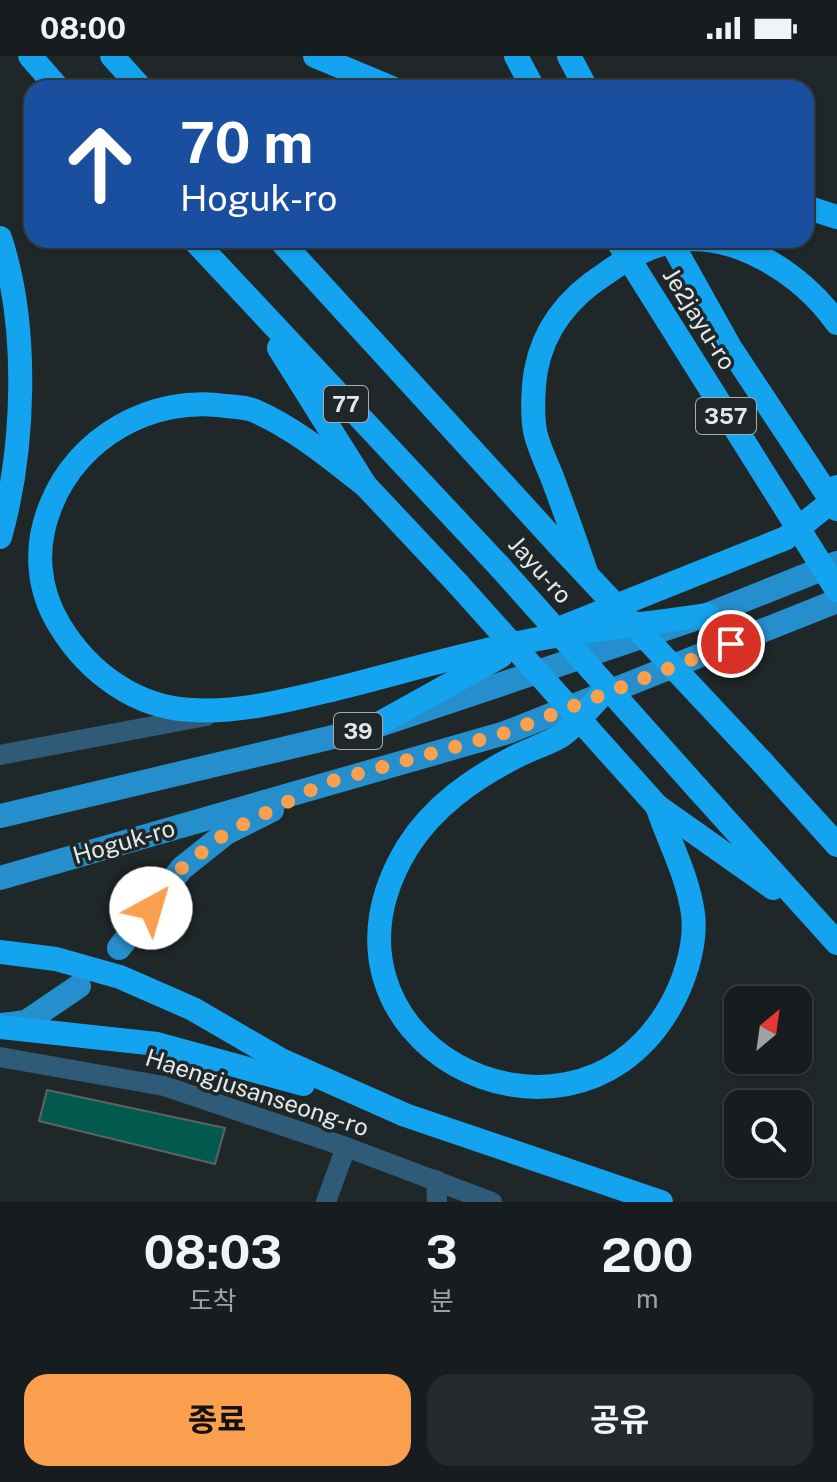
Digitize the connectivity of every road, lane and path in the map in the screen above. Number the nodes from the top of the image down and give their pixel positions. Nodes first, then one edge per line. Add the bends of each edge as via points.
1 (30, 56) edge
2 (112, 56) edge
3 (315, 56) edge
4 (516, 56) edge
5 (569, 56) edge
6 (51, 80) edge
7 (134, 80) edge
8 (373, 80) edge
9 (529, 80) edge
10 (582, 80) edge
11 (814, 207) edge
12 (814, 209) edge
13 (837, 211) edge
14 (837, 217) edge
15 (0, 238) edge
16 (201, 248) edge
17 (288, 248) edge
18 (622, 248) edge
19 (650, 248) edge
20 (674, 248) edge
21 (733, 248) edge
22 (247, 299) junction
23 (837, 323) edge
24 (365, 485) junction
25 (837, 487) edge
26 (837, 509) edge
27 (0, 537) edge
28 (565, 540) junction
29 (837, 563) edge
30 (837, 590) edge
31 (837, 601) edge
32 (707, 615) junction
33 (529, 641) junction
34 (599, 698) junction
35 (273, 704) junction
36 (371, 728) junction
37 (0, 755) edge
38 (325, 783) junction
39 (657, 806) junction
40 (0, 816) edge
41 (837, 845) edge
42 (0, 878) edge
43 (813, 916) junction
44 (837, 943) edge
45 (119, 948) dead end
46 (0, 952) edge
47 (79, 986) dead end
48 (0, 1026) edge
49 (0, 1057) edge
50 (405, 1115) junction
51 (346, 1147) junction
52 (436, 1180) junction
53 (661, 1201) edge
54 (326, 1202) edge
55 (437, 1202) edge
56 (492, 1202) edge

1 - 6 highway
2 - 7 highway
3 - 8 highway
4 - 9 highway
5 - 10 highway
11 - 13 highway
12 - 14 highway
15 - 27 highway via 16,315 20,392
16 - 22 highway, Jayu-ro / 77
17 - 28 highway, Jayu-ro / 77
18 - 30 highway, Je2jayu-ro / 357, bridge
19 - 28 highway via 596,279 566,305 546,335 536,372 535,431
20 - 26 highway, Je2jayu-ro / 357, bridge via 731,349
21 - 23 highway via 787,270 820,298
22 - 24 highway
22 - 43 highway, Jayu-ro / 77, bridge via 500,567
24 - 35 highway via 302,437 253,410 209,404 141,416 107,433 81,455 49,509 39,572 50,610 77,654 111,683 148,700 191,710
24 - 39 highway, bridge
25 - 33 highway via 826,506 786,538
28 - 41 highway, Jayu-ro / 77, bridge via 587,575
29 - 32 main road, 39
31 - 34 main road, Hoguk-ro / 39
32 - 33 highway
32 - 36 main road, 39
33 - 35 highway
33 - 36 highway
34 - 38 main road, Hoguk-ro / 39 via 505,733
34 - 39 highway via 562,735 468,784 432,815 389,884 379,928 382,976 398,1013 424,1044 464,1070 508,1085 552,1087 589,1078 627,1059 656,1031 679,992 694,917 686,880
35 - 37 street
36 - 40 main road, 39
38 - 42 main road, Hoguk-ro / 39
38 - 45 main road via 226,833 182,868
39 - 43 highway
43 - 44 highway, Jayu-ro / 77
46 - 50 highway via 56,959 120,977 193,1009 281,1060
47 - 48 main road via 26,1022
48 - 50 highway via 157,1044
49 - 51 street, Haengjusanseong-ro via 164,1086
50 - 53 highway
51 - 52 street, Haengjusanseong-ro
51 - 54 street
52 - 55 street
52 - 56 street, Haengjusanseong-ro

